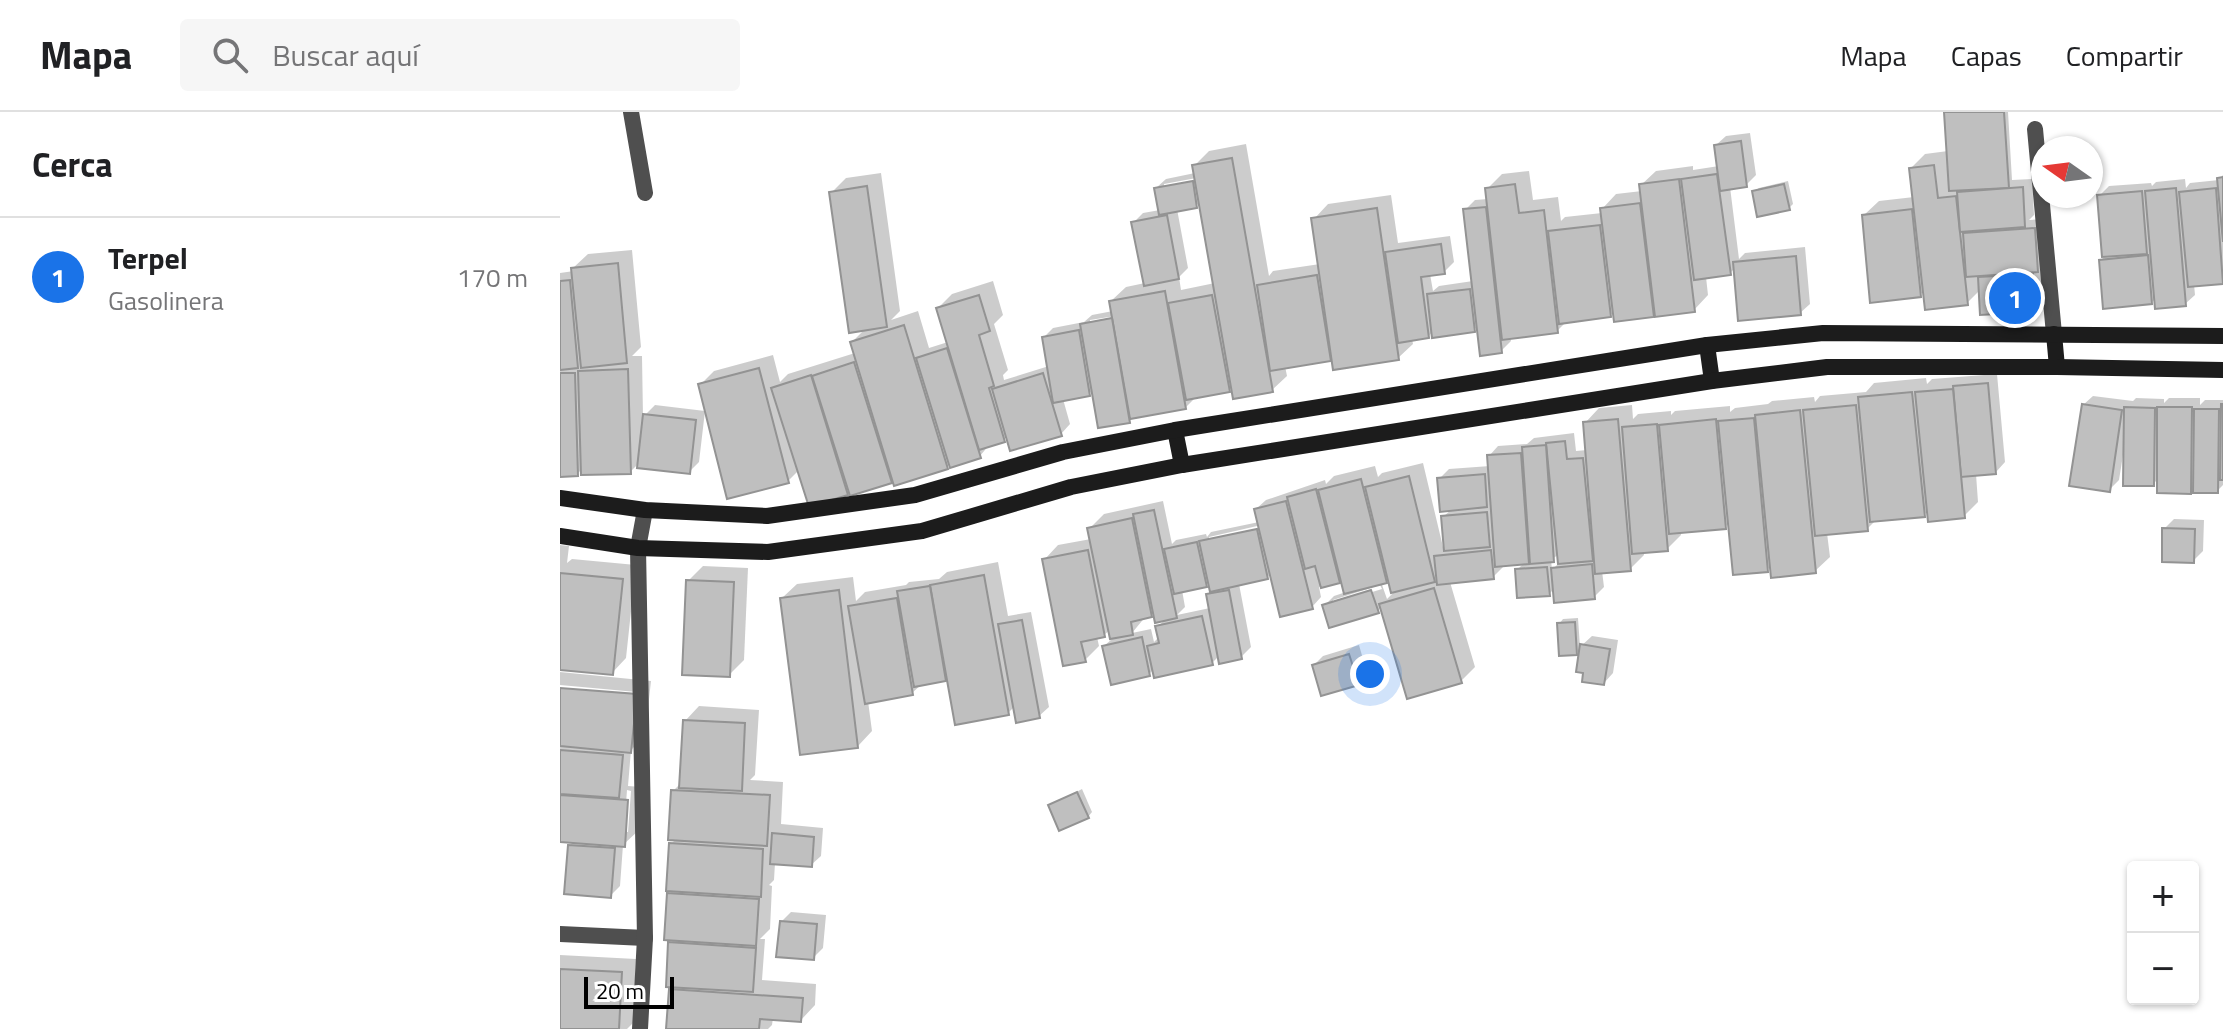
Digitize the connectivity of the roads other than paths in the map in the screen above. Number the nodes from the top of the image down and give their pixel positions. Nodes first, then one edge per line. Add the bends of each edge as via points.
1 (631, 112) edge
2 (2035, 129) dead end
3 (645, 193) dead end
4 (2054, 334) junction
5 (2223, 336) edge
6 (1707, 345) junction
7 (2057, 367) junction
8 (2223, 370) edge
9 (1712, 381) junction
10 (1175, 430) junction
11 (1182, 465) junction
12 (560, 498) edge
13 (645, 510) junction
14 (560, 536) edge
15 (638, 548) junction
16 (560, 934) edge
17 (645, 938) junction
18 (640, 1029) edge

1 - 3 street
2 - 4 street
4 - 5 main road
4 - 6 main road via 1823,333
4 - 7 main road
6 - 9 main road
6 - 10 main road
7 - 8 main road
7 - 9 main road via 1827,367
9 - 11 main road
10 - 11 main road
10 - 13 main road via 1063,452 915,495 767,516
11 - 15 main road via 1071,487 922,531 768,552
12 - 13 main road
13 - 15 street
14 - 15 main road
15 - 17 street
16 - 17 street
17 - 18 street

